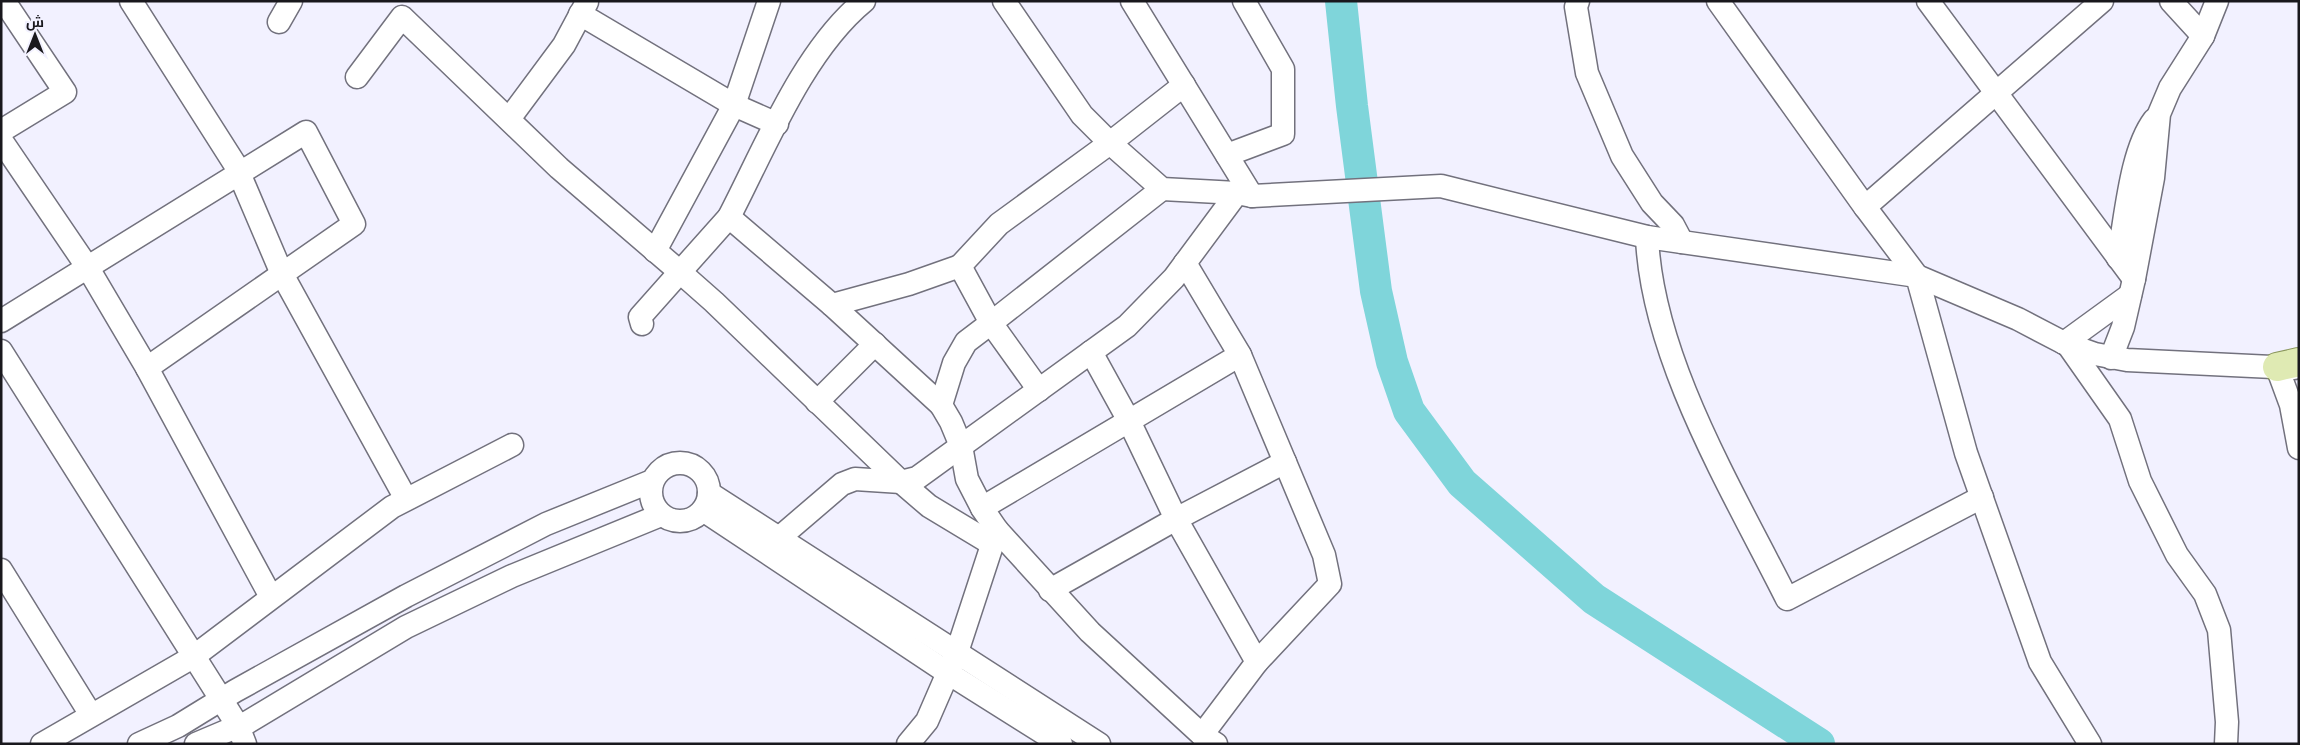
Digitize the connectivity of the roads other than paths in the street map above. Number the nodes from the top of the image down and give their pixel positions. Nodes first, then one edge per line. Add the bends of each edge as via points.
1 (4, 1) edge
2 (131, 1) edge
3 (291, 1) edge
4 (769, 1) edge
5 (1004, 1) edge
6 (1132, 1) edge
7 (1244, 1) edge
8 (1578, 1) edge
9 (1718, 1) edge
10 (1928, 1) edge
11 (2102, 1) edge
12 (2171, 1) edge
13 (2217, 1) edge
14 (856, 3) edge
15 (584, 8) edge
16 (407, 9) edge
17 (279, 22) dead end
18 (2203, 36) junction
19 (357, 77) dead end
20 (1184, 85) junction
21 (1995, 94) junction
22 (734, 105) junction
23 (2159, 114) junction
24 (508, 119) junction
25 (776, 124) junction
26 (1, 130) edge
27 (1, 140) edge
28 (1110, 144) junction
29 (1227, 155) junction
30 (239, 174) junction
31 (1162, 189) junction
32 (1252, 195) junction
33 (1865, 207) junction
34 (729, 217) junction
35 (1647, 237) junction
36 (1682, 242) junction
37 (655, 250) junction
38 (2118, 258) junction
39 (1185, 263) junction
40 (960, 266) junction
41 (88, 268) junction
42 (680, 272) junction
43 (282, 274) junction
44 (1917, 276) junction
45 (2132, 287) junction
46 (832, 305) junction
47 (1, 321) edge
48 (991, 322) junction
49 (642, 324) dead end
50 (875, 344) junction
51 (2066, 344) junction
52 (1, 350) edge
53 (1090, 352) junction
54 (1240, 355) junction
55 (2112, 358) junction
56 (2291, 366) edge
57 (147, 368) junction
58 (2299, 384) edge
59 (1039, 390) junction
60 (818, 402) junction
61 (941, 405) junction
62 (1129, 421) junction
63 (512, 445) dead end
64 (961, 446) junction
65 (2299, 448) edge
66 (1285, 462) junction
67 (652, 481) junction
68 (901, 482) junction
69 (1982, 498) junction
70 (406, 499) junction
71 (706, 502) junction
72 (982, 508) junction
73 (661, 515) junction
74 (1176, 519) junction
75 (995, 537) junction
76 (779, 538) junction
77 (1, 570) edge
78 (1050, 590) junction
79 (271, 598) junction
80 (957, 652) junction
81 (193, 657) junction
82 (1258, 662) junction
83 (948, 673) junction
84 (220, 701) junction
85 (92, 715) junction
86 (241, 735) edge
87 (927, 735) edge
88 (1209, 739) edge
89 (42, 744) edge
90 (139, 744) edge
91 (196, 744) edge
92 (908, 744) edge
93 (1061, 744) edge
94 (1099, 744) edge
95 (2090, 744) edge
96 (2226, 744) edge

1 - 26 street via 64,92
2 - 30 street
3 - 17 street
4 - 22 street
5 - 28 street via 1082,115
6 - 20 street
7 - 29 street via 1283,69 1283,134
8 - 36 street via 1576,7 1587,73 1622,156
9 - 33 street
10 - 21 street
11 - 21 street
12 - 18 street
13 - 18 street
14 - 25 street via 830,35
15 - 22 street
15 - 24 street via 564,45
16 - 19 street
16 - 24 street
18 - 23 street via 2170,88
20 - 28 street
20 - 29 street
21 - 33 street
21 - 38 street
22 - 25 street
22 - 37 street
23 - 38 street via 2145,135 2136,159
23 - 45 street via 2153,178
24 - 37 street via 559,168
25 - 34 street
27 - 41 street
28 - 31 street
28 - 40 street via 998,224
29 - 32 street
30 - 41 street
30 - 43 street
30 - 43 street via 306,132 354,224
31 - 32 street
31 - 48 street
32 - 35 street via 1441,186
32 - 39 street
33 - 44 street
34 - 42 street
34 - 46 street
35 - 36 street
35 - 69 street via 1656,310 1683,385 1698,422 1787,599
36 - 44 street
37 - 42 street
38 - 45 street
39 - 53 street via 1127,326
39 - 54 street
40 - 46 street
40 - 48 street
41 - 47 street
41 - 57 street
42 - 49 street via 640,317
42 - 60 street
43 - 57 street
43 - 70 street
44 - 51 street via 2018,319
44 - 69 street via 1966,453
45 - 51 street
45 - 55 street
46 - 50 street
48 - 59 street
48 - 61 street via 966,342 954,363
50 - 60 street
50 - 61 street
51 - 55 street
51 - 96 street via 2120,419 2140,480 2177,555 2205,594 2219,630
52 - 81 street
53 - 59 street
53 - 62 street
54 - 62 street
54 - 66 street
55 - 56 street
56 - 58 street
56 - 65 street via 2292,405
57 - 79 street
59 - 64 street
60 - 68 street
61 - 64 street
62 - 72 street
62 - 74 street
63 - 70 street
64 - 68 street via 916,478
64 - 72 street via 967,479
66 - 74 street
66 - 82 street via 1324,555 1330,584
67 - 71 street via 663,468 672,464 690,464 704,476
67 - 73 street via 651,500
67 - 84 street via 546,524 406,596
68 - 75 street via 929,506
68 - 76 street via 855,479 842,484
69 - 95 street via 2040,662
70 - 79 street
71 - 73 street via 696,516 678,521
71 - 76 street
71 - 83 street
72 - 75 street
73 - 86 street via 512,576 415,623 248,722
74 - 78 street
74 - 82 street
75 - 78 street
75 - 80 street
76 - 80 street
77 - 85 street
78 - 88 street via 1090,632
79 - 81 street
80 - 83 street
80 - 94 street
81 - 84 street
81 - 85 street
82 - 88 street
83 - 87 street via 927,721
83 - 93 street
84 - 86 street
84 - 90 street
85 - 89 street
86 - 91 street
87 - 92 street

